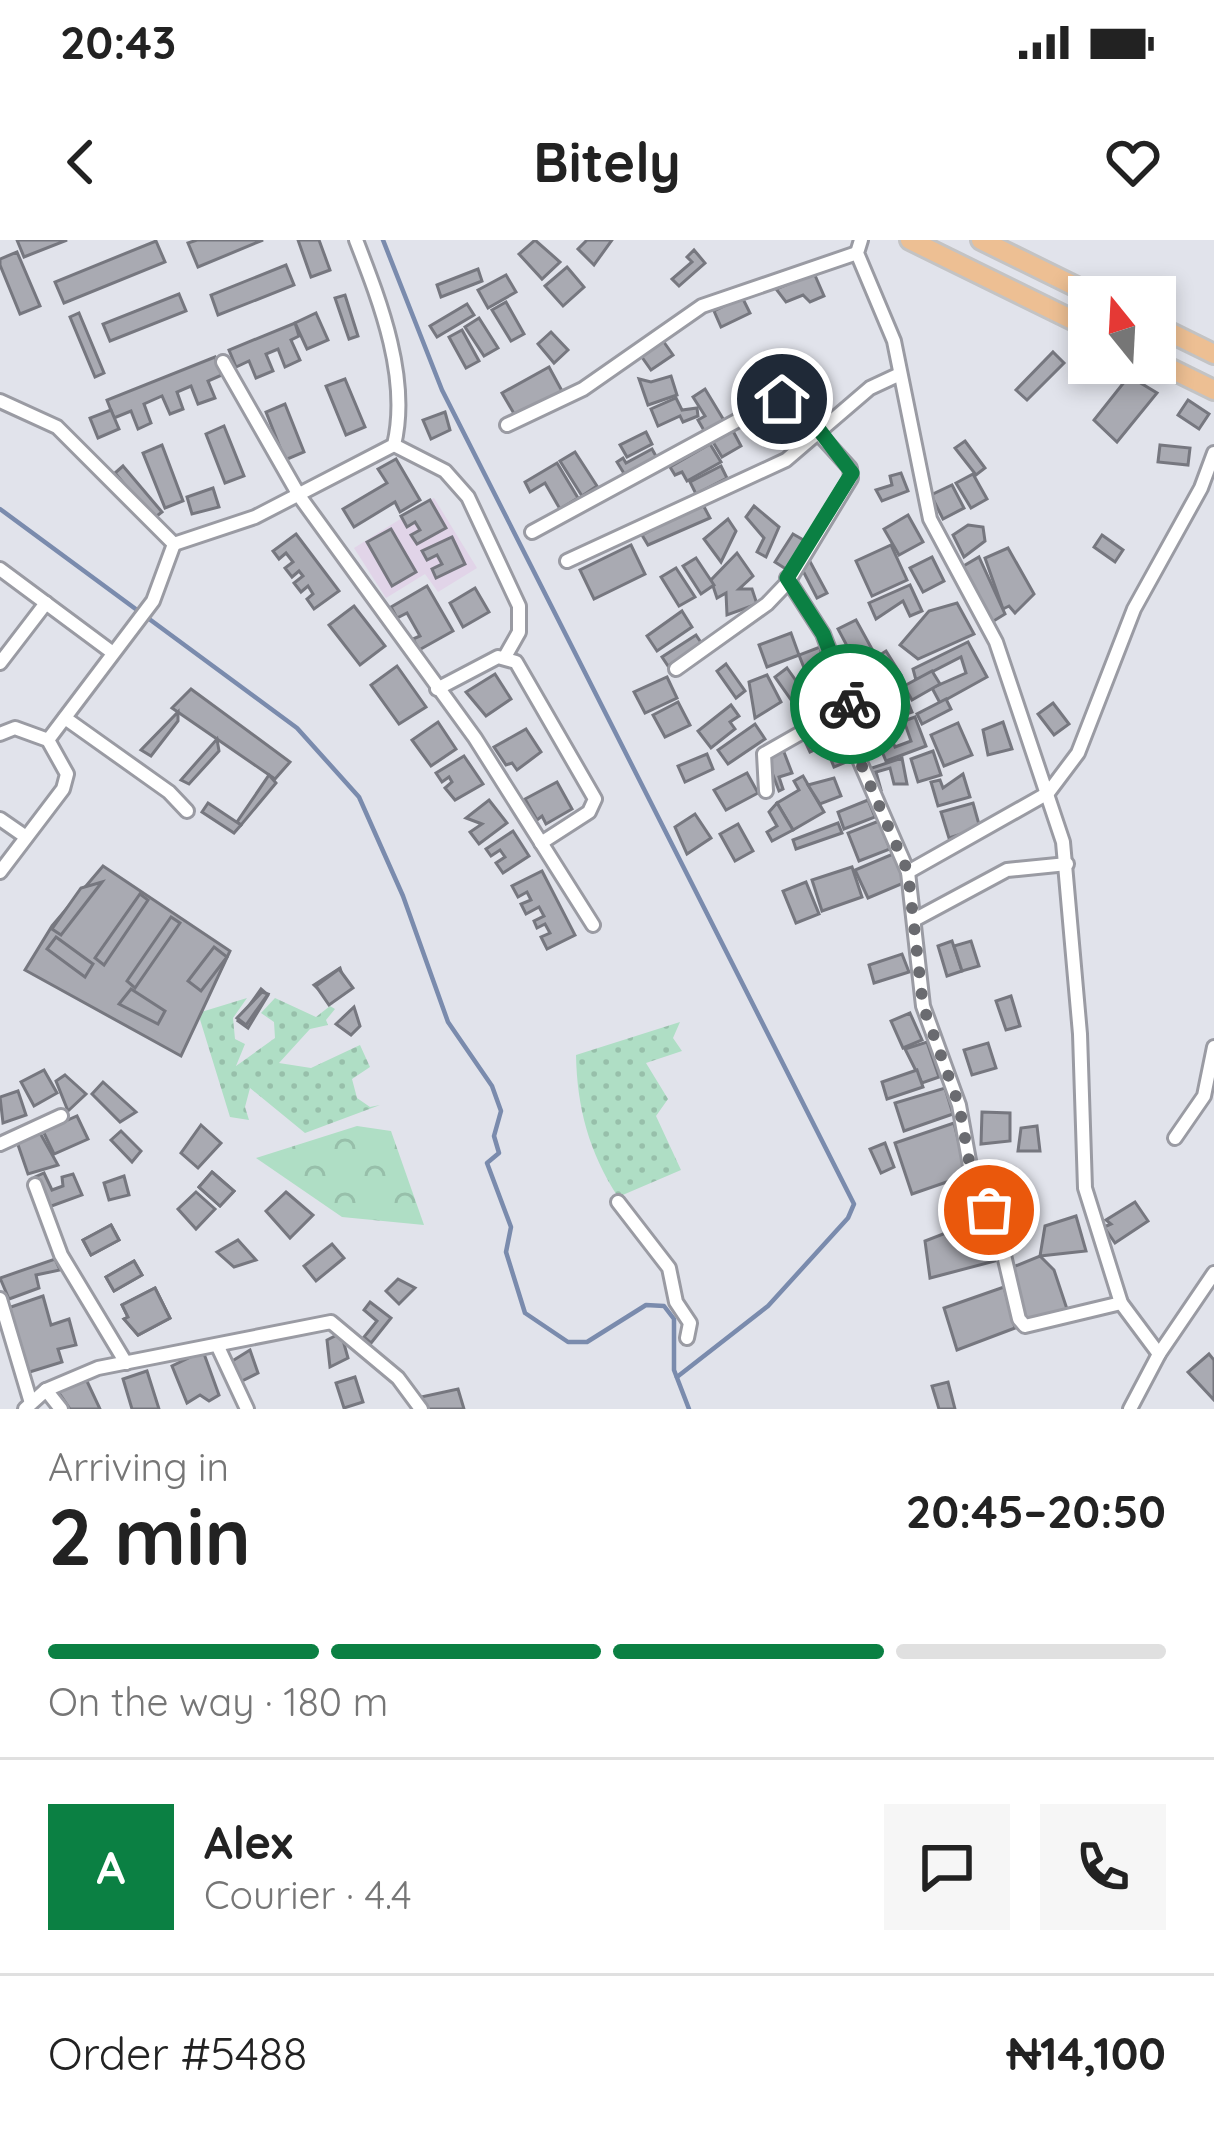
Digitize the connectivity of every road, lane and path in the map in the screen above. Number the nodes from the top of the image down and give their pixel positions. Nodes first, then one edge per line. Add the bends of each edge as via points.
1 (356, 240) edge
2 (910, 240) edge
3 (981, 240) edge
4 (859, 247) edge
5 (1068, 283) edge
6 (1068, 318) edge
7 (1176, 335) edge
8 (1214, 354) edge
9 (223, 362) dead end
10 (1176, 371) edge
11 (900, 374) junction
12 (1214, 389) edge
13 (0, 401) edge
14 (507, 424) dead end
15 (820, 431) junction
16 (394, 445) junction
17 (1214, 453) edge
18 (300, 496) junction
19 (532, 532) dead end
20 (174, 544) junction
21 (567, 562) dead end
22 (0, 569) edge
23 (787, 578) junction
24 (46, 603) junction
25 (113, 653) junction
26 (506, 656) junction
27 (0, 663) edge
28 (676, 669) dead end
29 (437, 689) junction
30 (850, 705) junction
31 (64, 718) junction
32 (0, 734) edge
33 (48, 740) junction
34 (766, 790) dead end
35 (1048, 793) junction
36 (187, 811) dead end
37 (0, 819) edge
38 (26, 837) junction
39 (541, 843) junction
40 (1066, 864) junction
41 (0, 872) edge
42 (908, 872) junction
43 (914, 920) junction
44 (593, 925) dead end
45 (1214, 1047) edge
46 (1209, 1100) edge
47 (62, 1116) dead end
48 (1175, 1138) dead end
49 (1, 1139) edge
50 (35, 1185) dead end
51 (618, 1202) dead end
52 (1214, 1274) edge
53 (0, 1299) edge
54 (1121, 1303) junction
55 (687, 1338) dead end
56 (219, 1349) junction
57 (1159, 1354) junction
58 (125, 1363) junction
59 (46, 1390) junction
60 (28, 1406) edge
61 (61, 1409) edge
62 (247, 1409) edge
63 (421, 1409) edge
64 (1130, 1409) edge

1 - 16 street via 393,353
2 - 6 main road
3 - 5 main road
4 - 11 street
4 - 14 street via 702,306 583,389
7 - 8 main road
9 - 18 street
10 - 12 main road
11 - 15 street via 870,388
11 - 35 street via 930,519 996,642
13 - 20 street via 66,434
15 - 19 street via 789,401 774,401
15 - 21 street via 786,460
15 - 23 street via 851,478
16 - 18 street
16 - 26 street via 445,471 468,497 519,606 519,632
17 - 35 street via 1134,609 1078,753
18 - 20 street
18 - 29 street
20 - 25 street via 153,601
22 - 24 street
23 - 28 street via 767,604
23 - 30 street via 823,634
24 - 25 street
24 - 27 street
25 - 31 street
26 - 29 street
26 - 39 street via 596,799 590,812
29 - 39 street
30 - 34 street via 764,754
30 - 42 street via 851,741
31 - 33 street
31 - 36 street
32 - 33 street via 15,728
33 - 38 street via 68,773
35 - 40 street
35 - 42 street
37 - 38 street
38 - 41 street
39 - 44 street
40 - 43 street via 1007,870
40 - 54 street via 1085,1188
42 - 43 street
43 - 54 street via 923,1006 1022,1324
45 - 46 street
46 - 48 street
47 - 49 street
50 - 58 street via 61,1255
51 - 55 street via 669,1268 690,1323
52 - 57 street
53 - 60 street
54 - 57 street
56 - 58 street
56 - 62 street
56 - 63 street via 336,1323
57 - 64 street
58 - 59 street
59 - 60 street
59 - 61 street

